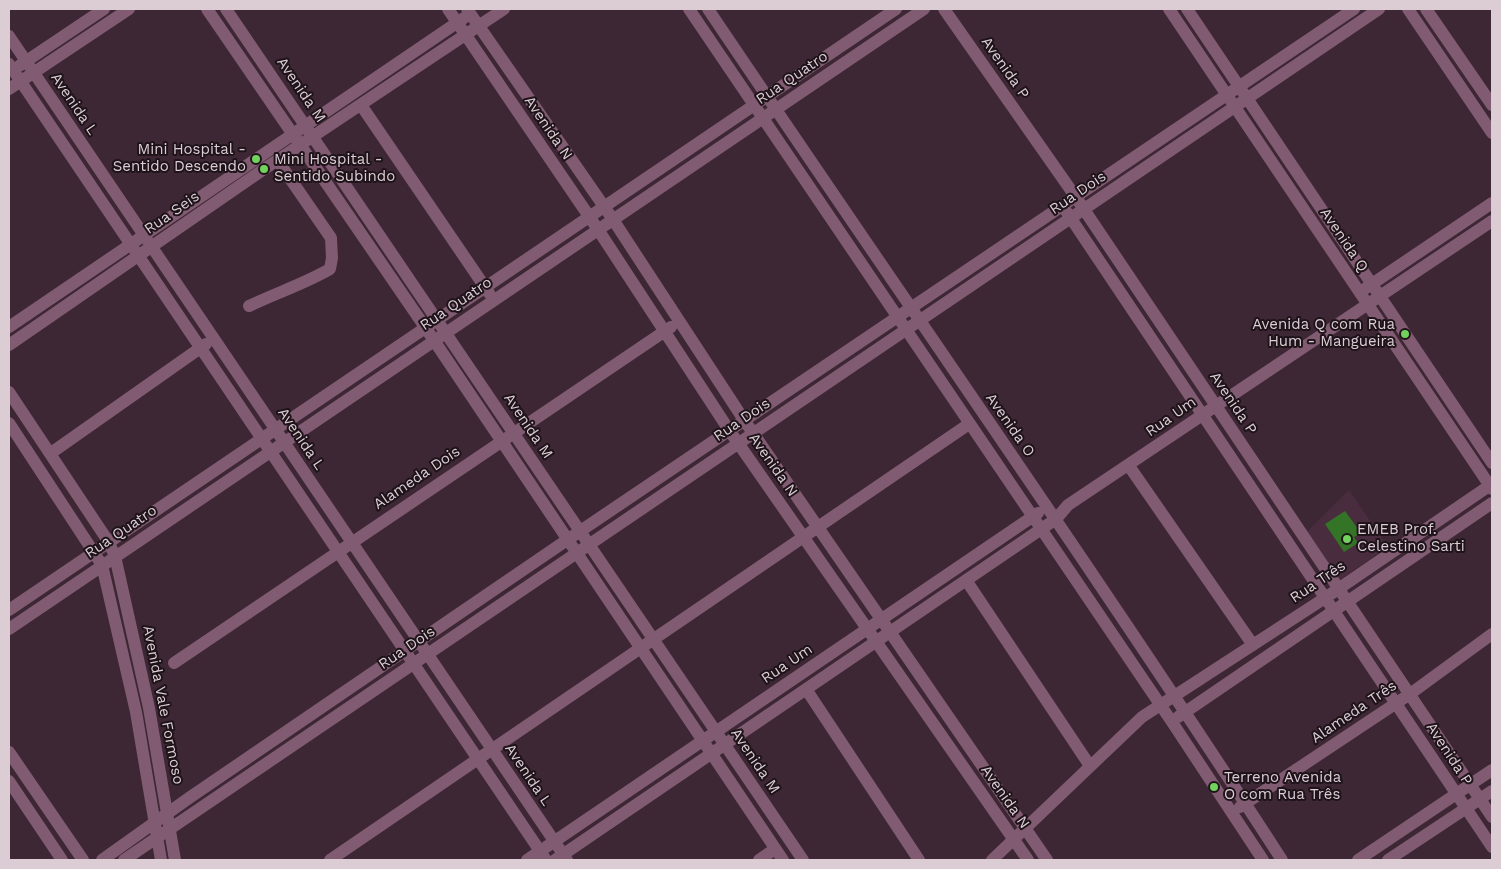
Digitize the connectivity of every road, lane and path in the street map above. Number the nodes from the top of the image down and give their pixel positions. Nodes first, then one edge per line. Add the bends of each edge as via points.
1 (104, 9) edge
2 (129, 9) edge
3 (207, 9) edge
4 (226, 9) edge
5 (448, 9) edge
6 (504, 9) edge
7 (689, 9) edge
8 (708, 9) edge
9 (896, 9) edge
10 (924, 9) edge
11 (944, 9) edge
12 (1169, 9) edge
13 (1187, 9) edge
14 (1354, 9) edge
15 (1380, 9) edge
16 (1408, 9) edge
17 (1426, 9) edge
18 (472, 10) edge
19 (458, 23) junction
20 (479, 26) junction
21 (466, 35) junction
22 (9, 36) edge
23 (26, 62) junction
24 (10, 69) edge
25 (34, 73) junction
26 (20, 82) junction
27 (1240, 86) junction
28 (9, 90) edge
29 (1227, 95) junction
30 (767, 96) junction
31 (1248, 98) junction
32 (361, 105) junction
33 (753, 105) junction
34 (1492, 106) edge
35 (1234, 107) junction
36 (776, 108) junction
37 (762, 118) junction
38 (305, 125) junction
39 (1492, 133) edge
40 (293, 134) junction
41 (314, 138) junction
42 (302, 146) junction
43 (278, 161) junction
44 (1075, 196) junction
45 (1492, 203) edge
46 (1062, 205) junction
47 (603, 207) junction
48 (1083, 208) junction
49 (1326, 215) junction
50 (588, 217) junction
51 (1070, 217) junction
52 (612, 218) junction
53 (1492, 221) edge
54 (1313, 223) junction
55 (598, 228) junction
56 (143, 235) junction
57 (130, 244) junction
58 (151, 248) junction
59 (137, 257) junction
60 (1371, 284) junction
61 (485, 287) junction
62 (1359, 292) junction
63 (1380, 296) junction
64 (493, 299) junction
65 (249, 306) dead end
66 (1149, 306) junction
67 (1367, 306) junction
68 (909, 308) junction
69 (1136, 315) junction
70 (896, 317) junction
71 (437, 319) junction
72 (918, 320) junction
73 (679, 322) junction
74 (9, 327) edge
75 (425, 327) junction
76 (905, 329) junction
77 (446, 331) junction
78 (665, 331) junction
79 (212, 339) junction
80 (434, 339) junction
81 (9, 345) edge
82 (199, 348) junction
83 (9, 392) edge
84 (1216, 406) junction
85 (1202, 415) junction
86 (744, 420) junction
87 (9, 423) edge
88 (969, 424) junction
89 (275, 429) junction
90 (729, 430) junction
91 (753, 432) junction
92 (513, 433) junction
93 (261, 438) junction
94 (283, 441) junction
95 (500, 442) junction
96 (738, 443) junction
97 (270, 450) junction
98 (51, 453) junction
99 (1492, 463) edge
100 (1129, 466) junction
101 (1491, 486) edge
102 (1492, 503) edge
103 (1068, 505) junction
104 (1047, 508) junction
105 (1032, 516) junction
106 (1056, 519) junction
107 (818, 527) junction
108 (1041, 530) junction
109 (579, 532) junction
110 (803, 538) junction
111 (567, 540) junction
112 (108, 541) junction
113 (350, 542) junction
114 (588, 544) junction
115 (338, 550) junction
116 (94, 551) junction
117 (575, 553) junction
118 (115, 556) junction
119 (102, 565) junction
120 (966, 580) junction
121 (1338, 589) junction
122 (1325, 598) junction
123 (1348, 602) junction
124 (9, 610) edge
125 (1334, 612) junction
126 (882, 619) junction
127 (9, 629) edge
128 (866, 629) junction
129 (890, 631) junction
130 (1492, 634) edge
131 (653, 640) junction
132 (418, 642) junction
133 (876, 642) junction
134 (1253, 645) junction
135 (640, 649) junction
136 (406, 650) junction
137 (426, 654) junction
138 (174, 663) dead end
139 (414, 663) junction
140 (806, 689) junction
141 (1410, 694) junction
142 (1173, 696) junction
143 (1396, 703) junction
144 (1160, 704) junction
145 (1184, 713) junction
146 (1172, 722) junction
147 (716, 732) junction
148 (1442, 741) junction
149 (702, 742) junction
150 (724, 744) junction
151 (491, 750) junction
152 (1428, 750) junction
153 (9, 752) edge
154 (711, 753) junction
155 (478, 759) junction
156 (1090, 766) junction
157 (1492, 770) edge
158 (9, 781) edge
159 (1471, 784) junction
160 (1492, 791) edge
161 (1456, 794) junction
162 (1480, 799) junction
163 (1246, 804) junction
164 (1466, 808) junction
165 (1232, 813) junction
166 (166, 816) junction
167 (1492, 818) edge
168 (154, 825) junction
169 (1025, 828) junction
170 (169, 829) junction
171 (156, 838) junction
172 (1014, 839) junction
173 (554, 842) junction
174 (1492, 847) edge
175 (776, 849) junction
176 (543, 856) edge
177 (562, 858) edge
178 (62, 860) edge
179 (83, 860) edge
180 (102, 860) edge
181 (124, 860) edge
182 (161, 860) edge
183 (175, 860) edge
184 (330, 860) edge
185 (527, 860) edge
186 (759, 860) edge
187 (783, 860) edge
188 (803, 860) edge
189 (919, 860) edge
190 (992, 860) edge
191 (1028, 860) edge
192 (1047, 860) edge
193 (1263, 860) edge
194 (1282, 860) edge
195 (1358, 860) edge
196 (1388, 860) edge

1 - 23 street
2 - 25 street
3 - 40 street, Avenida M
4 - 38 street, Avenida M
5 - 19 street, Avenida N
6 - 20 street, Rua Seis
7 - 33 street
8 - 30 street, Avenida O
9 - 30 street, Rua Quatro
10 - 36 street, Rua Quatro
11 - 44 street, Avenida P
12 - 29 street, Avenida Q
13 - 27 street, Avenida Q
14 - 27 street, Rua Dois
15 - 31 street, Rua Dois
16 - 39 street
17 - 34 street
18 - 19 street, Rua Seis
18 - 20 street, Avenida N
19 - 21 street, Avenida N
19 - 38 street, Rua Seis
20 - 21 street, Rua Seis
20 - 47 street, Avenida N
21 - 32 street, Rua Seis
21 - 50 street, Avenida N
22 - 23 street, Avenida L
23 - 24 street
23 - 25 street, Avenida L
24 - 26 street
25 - 26 street
25 - 56 street, Avenida L
26 - 28 street
26 - 57 street
27 - 29 street, Rua Dois
27 - 31 street, Avenida Q
29 - 35 street, Avenida Q
29 - 44 street, Rua Dois
30 - 33 street, Rua Quatro
30 - 36 street, Avenida O
31 - 35 street, Rua Dois
31 - 49 street, Avenida Q
32 - 41 street, Rua Seis
32 - 61 street
33 - 37 street
33 - 47 street, Rua Quatro
35 - 48 street, Rua Dois
35 - 54 street, Avenida Q
36 - 37 street, Rua Quatro
36 - 68 street, Avenida O
37 - 52 street, Rua Quatro
37 - 70 street
38 - 40 street, Rua Seis
38 - 41 street, Avenida M
40 - 42 street, Avenida M
40 - 56 street, Rua Seis
41 - 42 street, Rua Seis
41 - 71 street, Avenida M
42 - 43 street, Rua Seis
42 - 75 street, Avenida M
43 - 58 street, Rua Seis
43 - 65 street via 331,238 330,269
44 - 46 street, Rua Dois
44 - 48 street, Avenida P
45 - 60 street
46 - 51 street, Avenida P
46 - 68 street, Rua Dois
47 - 50 street, Rua Quatro
47 - 52 street, Avenida N
48 - 51 street, Rua Dois
48 - 66 street, Avenida P
49 - 54 street
49 - 60 street, Avenida Q
50 - 55 street, Avenida N
50 - 61 street, Rua Quatro
51 - 69 street, Avenida P
51 - 72 street, Rua Dois
52 - 55 street, Rua Quatro
52 - 73 street, Avenida N
53 - 63 street, Rua Um
54 - 62 street, Avenida Q
55 - 64 street, Rua Quatro
55 - 78 street, Avenida N
56 - 57 street, Rua Seis
56 - 58 street, Avenida L
57 - 59 street
57 - 74 street, Rua Seis
58 - 59 street, Rua Seis
58 - 79 street, Avenida L
59 - 81 street, Rua Seis
59 - 82 street
60 - 62 street
60 - 63 street, Avenida Q
61 - 64 street
61 - 71 street, Rua Quatro
62 - 67 street, Avenida Q
63 - 67 street, Rua Um
63 - 99 street, Avenida Q
64 - 77 street, Rua Quatro
66 - 69 street
66 - 84 street, Avenida P
67 - 84 street, Rua Um
67 - 101 street, Avenida Q
68 - 70 street, Rua Dois
68 - 72 street, Avenida O
69 - 85 street, Avenida P
70 - 76 street
70 - 86 street, Rua Dois
71 - 75 street, Rua Quatro
71 - 77 street, Avenida M
72 - 76 street, Rua Dois
72 - 104 street, Avenida O
73 - 78 street, Alameda Dois
73 - 86 street, Avenida N
75 - 80 street, Avenida M
75 - 89 street, Rua Quatro
76 - 88 street
76 - 91 street, Rua Dois
77 - 80 street, Rua Quatro
77 - 92 street, Avenida M
78 - 90 street, Avenida N
78 - 92 street, Alameda Dois
79 - 82 street
79 - 89 street, Avenida L
80 - 94 street, Rua Quatro
80 - 95 street, Avenida M
82 - 93 street
82 - 98 street
83 - 98 street, Avenida Vale Formoso
84 - 85 street, Rua Um
84 - 121 street, Avenida P
85 - 100 street, Rua Um
85 - 122 street, Avenida P
86 - 90 street, Rua Dois
86 - 91 street, Avenida N
87 - 116 street, Avenida Vale Formoso
88 - 105 street
88 - 107 street
89 - 93 street, Rua Quatro
89 - 94 street, Avenida L
90 - 96 street, Avenida N
90 - 109 street, Rua Dois
91 - 96 street, Rua Dois
91 - 107 street, Avenida N
92 - 95 street, Alameda Dois
92 - 109 street, Avenida M
93 - 97 street
93 - 112 street, Rua Quatro
94 - 97 street, Rua Quatro
94 - 113 street, Avenida L
95 - 111 street, Avenida M
95 - 113 street, Alameda Dois
96 - 110 street, Avenida N
96 - 114 street, Rua Dois
97 - 115 street
97 - 118 street, Rua Quatro
98 - 112 street, Avenida Vale Formoso
100 - 103 street, Rua Um
100 - 134 street
101 - 121 street, Rua Três
102 - 123 street
103 - 104 street, Rua Um
103 - 106 street, Rua Um
104 - 105 street, Rua Um
104 - 106 street, Avenida O
105 - 108 street
105 - 126 street, Rua Um
106 - 108 street, Rua Um
106 - 142 street, Avenida O
107 - 110 street
107 - 126 street, Avenida N
108 - 120 street, Rua Um
108 - 144 street
109 - 111 street, Rua Dois
109 - 114 street, Avenida M
110 - 128 street, Avenida N
110 - 131 street
111 - 117 street, Avenida M
111 - 132 street, Rua Dois
112 - 116 street, Rua Quatro
112 - 118 street, Avenida Vale Formoso
113 - 115 street, Alameda Dois
113 - 132 street, Avenida L
114 - 117 street, Rua Dois
114 - 131 street, Avenida M
115 - 136 street
115 - 138 street, Alameda Dois
116 - 119 street, Avenida Vale Formoso
116 - 124 street, Rua Quatro
117 - 135 street, Avenida M
117 - 137 street, Rua Dois
118 - 119 street, Rua Quatro
118 - 166 street, Avenida Vale Formoso via 149,708
119 - 127 street, Rua Quatro
119 - 168 street, Avenida Vale Formoso via 136,712
120 - 129 street, Rua Um
120 - 156 street
121 - 122 street, Rua Três
121 - 123 street, Avenida P
122 - 125 street, Avenida P
122 - 134 street, Rua Três
123 - 125 street
123 - 141 street, Avenida P
125 - 143 street, Avenida P
125 - 145 street
126 - 128 street, Rua Um
126 - 129 street, Avenida N
128 - 133 street, Avenida N
128 - 147 street, Rua Um
129 - 133 street, Rua Um
129 - 169 street, Avenida N
130 - 141 street, Alameda Três
131 - 135 street
131 - 147 street, Avenida M
132 - 136 street, Rua Dois
132 - 137 street, Avenida L
133 - 140 street, Rua Um
133 - 172 street, Avenida N
134 - 142 street, Rua Três
135 - 149 street, Avenida M
135 - 151 street
136 - 139 street
136 - 166 street, Rua Dois
137 - 139 street, Rua Dois
137 - 151 street, Avenida L
139 - 155 street
139 - 170 street, Rua Dois
140 - 150 street, Rua Um
140 - 189 street
141 - 143 street, Alameda Três
141 - 148 street, Avenida P
142 - 144 street, Rua Três
142 - 145 street, Avenida O
143 - 152 street, Avenida P
143 - 163 street, Alameda Três
144 - 146 street
144 - 156 street, Rua Três
145 - 146 street
145 - 163 street, Avenida O
146 - 165 street
147 - 149 street, Rua Um
147 - 150 street, Avenida M
148 - 152 street
148 - 159 street, Avenida P
149 - 154 street, Avenida M
149 - 173 street, Rua Um
150 - 154 street, Rua Um
150 - 188 street, Avenida M
151 - 155 street
151 - 173 street, Avenida L
152 - 161 street, Avenida P
153 - 179 street
154 - 175 street, Avenida M
154 - 177 street, Rua Um
155 - 176 street
155 - 184 street
156 - 169 street, Rua Três
157 - 159 street
158 - 178 street
159 - 161 street
159 - 162 street, Avenida P
160 - 162 street
161 - 164 street, Avenida P
161 - 195 street
162 - 164 street
162 - 167 street, Avenida P
163 - 165 street, Alameda Três
163 - 194 street, Avenida O
164 - 174 street, Avenida P
164 - 196 street
165 - 193 street
166 - 168 street, Rua Dois
166 - 170 street, Avenida Vale Formoso
168 - 171 street, Avenida Vale Formoso
168 - 180 street, Rua Dois
169 - 172 street, Rua Três
169 - 192 street, Avenida N
170 - 171 street, Rua Dois
170 - 183 street, Avenida Vale Formoso
171 - 181 street, Rua Dois
171 - 182 street, Avenida Vale Formoso
172 - 190 street, Rua Três
172 - 191 street, Avenida N
173 - 176 street, Rua Um
173 - 177 street, Avenida L
175 - 186 street
175 - 187 street, Avenida M
176 - 185 street, Rua Um

